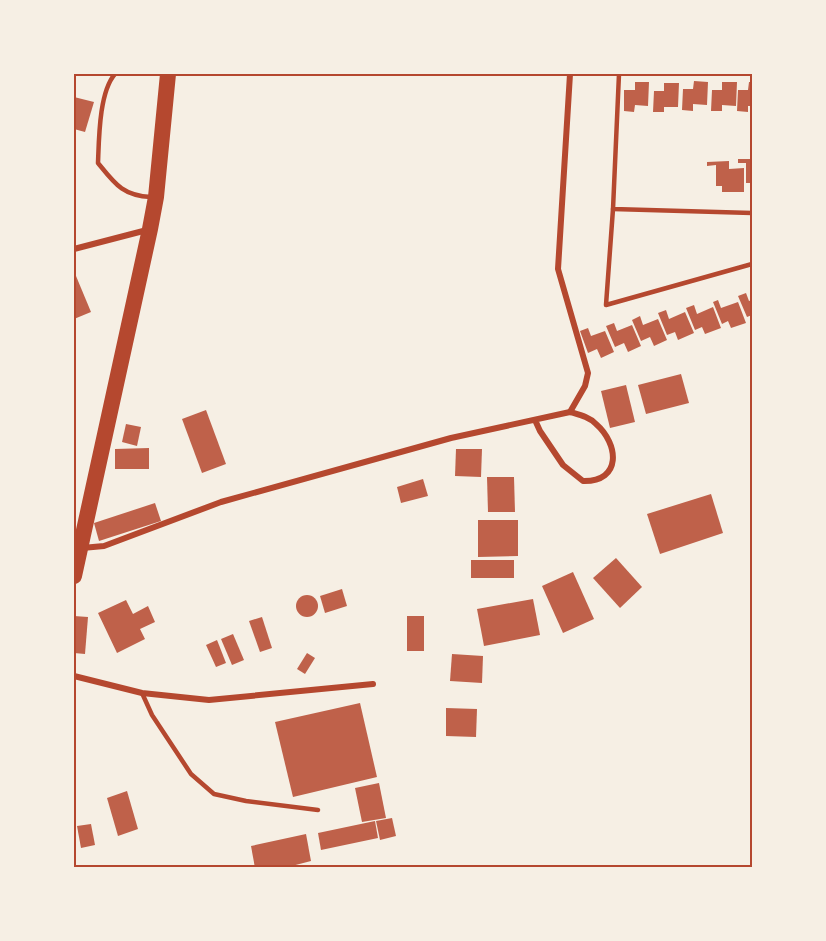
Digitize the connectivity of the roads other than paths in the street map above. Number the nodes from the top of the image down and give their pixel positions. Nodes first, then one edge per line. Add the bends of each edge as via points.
1 (115, 74) edge
2 (168, 74) edge
3 (570, 74) edge
4 (619, 74) edge
5 (156, 197) junction
6 (613, 209) junction
7 (753, 213) edge
8 (150, 229) junction
9 (74, 249) edge
10 (753, 264) edge
11 (570, 412) junction
12 (535, 420) junction
13 (78, 549) junction
14 (74, 572) edge
15 (74, 676) edge
16 (373, 684) dead end
17 (142, 693) junction
18 (318, 810) dead end

1 - 5 lane via 101,114 98,163 122,190
2 - 5 highway
3 - 11 street via 558,269 588,374
4 - 6 lane
5 - 8 highway
6 - 7 lane
6 - 10 lane via 606,305
8 - 9 street
8 - 13 highway
11 - 12 street
11 - 12 street via 597,425 611,445 613,463 600,479 583,481 563,465
12 - 13 street via 451,438 267,489 104,546
13 - 14 highway
15 - 17 street
16 - 17 street via 209,700
17 - 18 lane via 191,774 214,794

